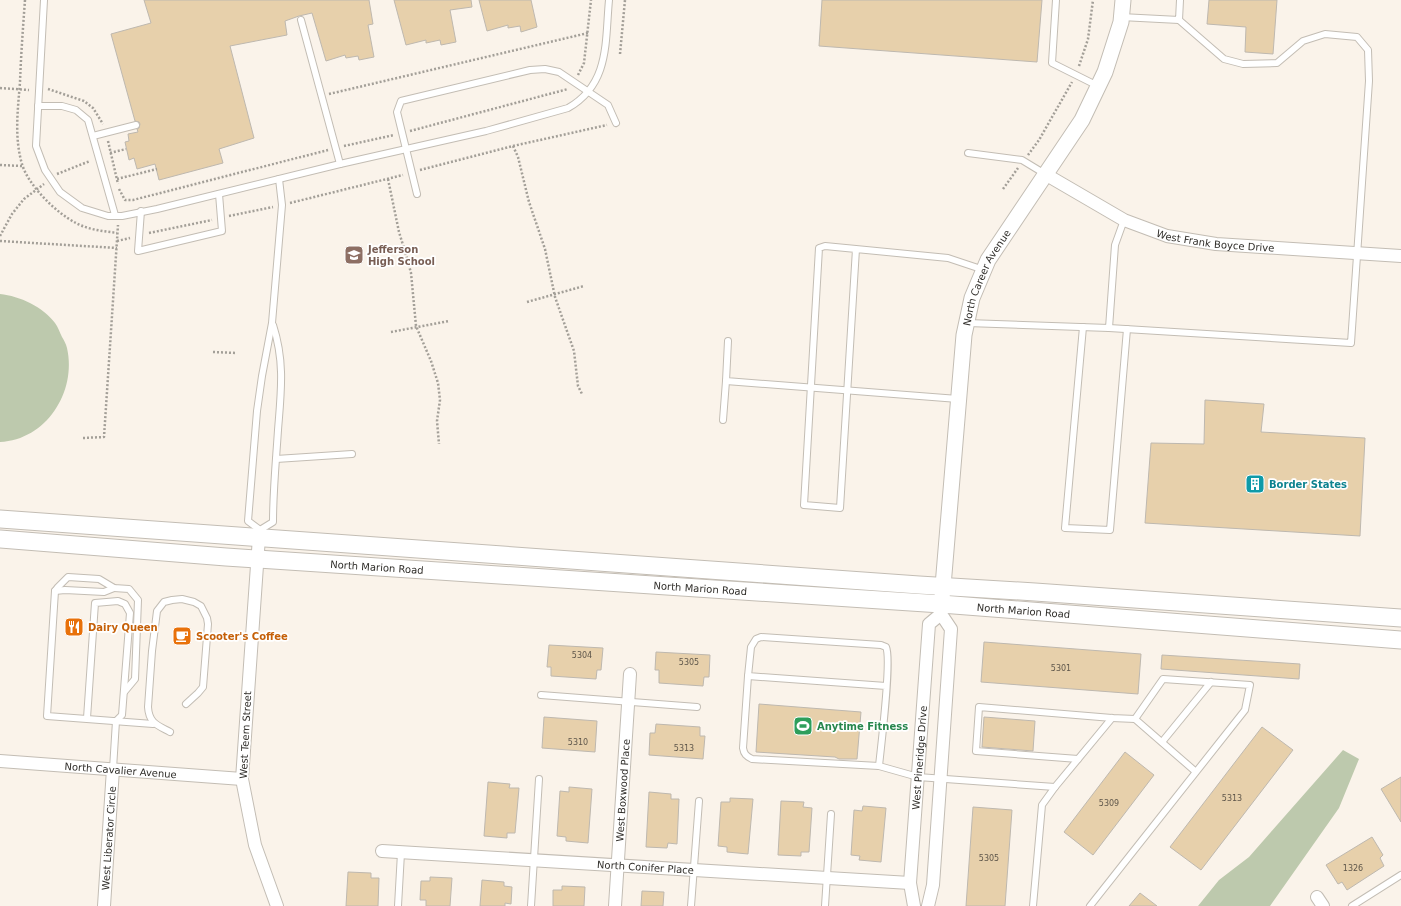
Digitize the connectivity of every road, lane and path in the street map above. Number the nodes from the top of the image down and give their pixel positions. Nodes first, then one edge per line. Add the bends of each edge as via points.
1 (44, 0) edge
2 (610, 0) edge
3 (625, 0) edge
4 (1056, 0) edge
5 (1093, 0) edge
6 (1122, 0) edge
7 (1180, 0) edge
8 (1121, 17) junction
9 (301, 20) dead end
10 (1178, 20) junction
11 (588, 33) dead end
12 (620, 54) dead end
13 (1075, 76) junction
14 (1098, 86) junction
15 (588, 92) junction
16 (322, 96) junction
17 (38, 106) junction
18 (616, 122) joint
19 (136, 125) dead end
20 (93, 136) junction
21 (513, 146) junction
22 (126, 149) dead end
23 (406, 150) junction
24 (110, 153) dead end
25 (968, 153) dead end
26 (99, 158) junction
27 (1024, 161) junction
28 (340, 164) junction
29 (0, 165) edge
30 (23, 166) dead end
31 (157, 169) dead end
32 (412, 172) junction
33 (1045, 174) junction
34 (50, 177) junction
35 (117, 179) dead end
36 (279, 179) junction
37 (388, 179) junction
38 (1003, 189) dead end
39 (219, 194) junction
40 (417, 194) dead end
41 (282, 205) junction
42 (141, 212) junction
43 (115, 215) junction
44 (221, 218) junction
45 (1124, 220) junction
46 (139, 235) junction
47 (0, 236) edge
48 (0, 241) edge
49 (117, 248) junction
50 (856, 249) junction
51 (1357, 253) junction
52 (1401, 256) edge
53 (984, 270) junction
54 (584, 286) dead end
55 (554, 294) junction
56 (527, 302) dead end
57 (449, 321) dead end
58 (272, 323) junction
59 (967, 323) junction
60 (1083, 327) junction
61 (417, 328) junction
62 (1109, 328) junction
63 (1127, 329) junction
64 (392, 332) dead end
65 (728, 341) dead end
66 (213, 352) dead end
67 (236, 353) dead end
68 (726, 380) junction
69 (811, 386) junction
70 (848, 389) junction
71 (582, 394) dead end
72 (959, 399) junction
73 (723, 420) dead end
74 (83, 438) dead end
75 (438, 444) dead end
76 (352, 454) dead end
77 (276, 459) junction
78 (0, 518) edge
79 (260, 534) junction
80 (0, 539) edge
81 (258, 559) junction
82 (942, 586) junction
83 (114, 588) junction
84 (55, 591) junction
85 (941, 609) junction
86 (1401, 618) edge
87 (1401, 640) edge
88 (630, 674) dead end
89 (748, 676) junction
90 (1211, 682) junction
91 (886, 686) junction
92 (125, 691) junction
93 (541, 695) dead end
94 (628, 702) junction
95 (186, 704) dead end
96 (697, 707) dead end
97 (87, 718) junction
98 (1112, 718) junction
99 (1135, 719) junction
100 (116, 721) junction
101 (154, 724) junction
102 (170, 732) dead end
103 (1162, 742) junction
104 (1078, 759) junction
105 (0, 761) edge
106 (879, 766) junction
107 (113, 769) junction
108 (1196, 772) junction
109 (918, 777) junction
110 (242, 779) junction
111 (539, 779) dead end
112 (940, 779) junction
113 (1055, 787) junction
114 (699, 801) dead end
115 (831, 814) dead end
116 (382, 851) dead end
117 (401, 852) junction
118 (534, 860) junction
119 (618, 866) junction
120 (694, 870) junction
121 (1401, 875) edge
122 (828, 878) junction
123 (910, 883) junction
124 (104, 906) edge
125 (277, 906) edge
126 (398, 906) edge
127 (531, 906) edge
128 (615, 906) edge
129 (691, 906) edge
130 (825, 906) edge
131 (914, 906) edge
132 (928, 906) edge
133 (1033, 906) edge
134 (1090, 906) edge
135 (1352, 906) edge

1 - 17 lane
2 - 15 lane via 603,63 599,76
3 - 12 path
4 - 13 lane via 1052,63
5 - 13 path via 1088,39
6 - 8 street, North Career Avenue
7 - 10 lane
8 - 10 lane
8 - 14 street, North Career Avenue via 1105,72
9 - 16 lane
10 - 51 lane via 1224,59 1243,64 1277,63 1303,41 1325,34 1357,37 1368,50 1369,81
11 - 16 path
13 - 14 lane
13 - 27 path via 1039,140
14 - 33 street, North Career Avenue via 1082,120
15 - 18 lane via 608,105
15 - 23 lane via 568,108
15 - 23 lane via 559,72 545,69 530,70 401,101 397,112
16 - 28 lane
17 - 20 lane via 62,106 76,110 88,120
17 - 34 lane via 36,146
18 - 21 path
19 - 20 lane
20 - 26 lane
21 - 32 path
21 - 55 path via 542,237
22 - 24 path
23 - 28 lane
23 - 32 lane
25 - 27 lane
26 - 34 path
26 - 43 lane
27 - 33 lane
27 - 38 path
28 - 36 lane
29 - 30 path
31 - 35 path
32 - 37 path
32 - 40 lane
33 - 45 street, West Frank Boyce Drive
33 - 53 street, North Career Avenue
34 - 43 lane via 60,192 82,208 108,216
34 - 47 path via 24,199
36 - 39 lane
36 - 41 lane
37 - 41 path
37 - 61 path via 410,273
39 - 42 lane
39 - 44 lane
41 - 44 path
41 - 58 lane
42 - 43 lane
42 - 46 lane
44 - 46 path
44 - 46 lane via 222,231 138,251
45 - 51 street, West Frank Boyce Drive via 1167,236 1216,244
45 - 62 lane via 1115,245
46 - 49 path via 117,241
48 - 49 path
49 - 74 path via 104,437
50 - 53 lane via 948,258
50 - 69 lane via 825,246 819,248
50 - 70 lane
51 - 52 street, West Frank Boyce Drive
51 - 63 lane via 1351,343
53 - 59 street, North Career Avenue via 972,298
54 - 55 path
55 - 56 path
55 - 71 path via 574,351 578,386
57 - 61 path
58 - 77 lane via 279,344 282,381
58 - 79 lane via 262,376 248,521
59 - 60 lane
59 - 72 street, North Career Avenue
60 - 62 lane
60 - 63 lane via 1066,528 1110,530
61 - 64 path
61 - 75 path via 438,383
62 - 63 lane
65 - 68 lane
66 - 67 path
68 - 69 lane
68 - 73 lane
69 - 70 lane
69 - 70 lane via 804,505 840,508
70 - 72 lane
72 - 82 street, North Career Avenue
76 - 77 lane
77 - 79 lane via 273,522
78 - 79 main road, North Marion Road via 199,534
79 - 81 street, West Teem Street
79 - 82 main road, North Marion Road
80 - 81 main road, North Marion Road
81 - 85 main road, North Marion Road
81 - 110 street, West Teem Street
82 - 85 street, North Career Avenue
82 - 86 main road, North Marion Road
83 - 84 lane via 104,592
83 - 84 lane via 99,579 68,577
83 - 92 lane via 129,589 138,600 135,679
84 - 97 lane via 47,716
85 - 87 main road, North Marion Road
85 - 109 street, West Pineridge Drive via 929,624
85 - 112 street via 951,629
88 - 94 street, West Boxwood Place
89 - 91 lane
89 - 91 lane via 751,647 756,639 761,637 881,645 886,647 888,659
89 - 106 lane via 743,748 748,757
90 - 99 lane via 1164,679
90 - 103 lane
90 - 108 lane via 1250,685 1245,710
91 - 106 lane
92 - 97 lane via 130,613 125,604 118,601 95,602
92 - 100 lane via 122,715
93 - 94 lane
94 - 96 lane
94 - 119 street, West Boxwood Place
95 - 101 lane via 203,687 208,624 201,606 182,599 164,602 157,611 148,706 148,713
97 - 100 lane
98 - 99 lane
98 - 104 lane
98 - 104 lane via 979,707 976,751
99 - 103 lane
100 - 101 lane
100 - 107 lane
101 - 102 lane
103 - 108 lane
104 - 113 lane
105 - 107 street, North Cavalier Avenue
106 - 109 lane
107 - 110 street, North Cavalier Avenue
107 - 124 street, West Liberator Circle
108 - 134 lane
109 - 112 lane
109 - 123 street, West Pineridge Drive
110 - 125 street, West Teem Street via 255,845
111 - 118 lane
112 - 113 lane
112 - 132 street via 933,885
113 - 133 lane via 1042,805
114 - 120 lane
115 - 122 lane
116 - 117 street, North Conifer Place
117 - 118 street, North Conifer Place
117 - 126 lane
118 - 119 street, North Conifer Place
118 - 127 lane
119 - 120 street, North Conifer Place
119 - 128 street, West Boxwood Place
120 - 122 street, North Conifer Place
120 - 129 lane
121 - 135 lane
122 - 123 street, North Conifer Place
122 - 130 lane
123 - 131 street, West Pineridge Drive

